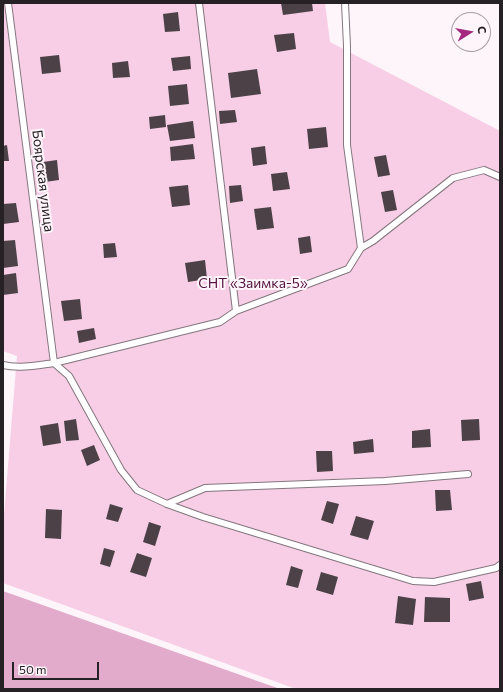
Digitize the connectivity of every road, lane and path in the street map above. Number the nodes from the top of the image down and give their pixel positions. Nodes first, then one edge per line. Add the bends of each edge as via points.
1 (8, 3) edge
2 (199, 3) edge
3 (345, 3) edge
4 (500, 177) edge
5 (361, 248) junction
6 (236, 311) junction
7 (54, 363) junction
8 (3, 365) edge
9 (468, 474) dead end
10 (167, 504) junction
11 (500, 565) edge

1 - 7 lane, Боярская улица
2 - 6 lane
3 - 5 lane via 347,145
4 - 5 lane via 484,170 453,178 374,241
5 - 6 lane via 348,269
6 - 7 lane via 220,322
7 - 8 lane
7 - 10 lane via 69,376 121,470 137,490
9 - 10 lane via 385,481 205,488
10 - 11 lane via 413,581 434,582

